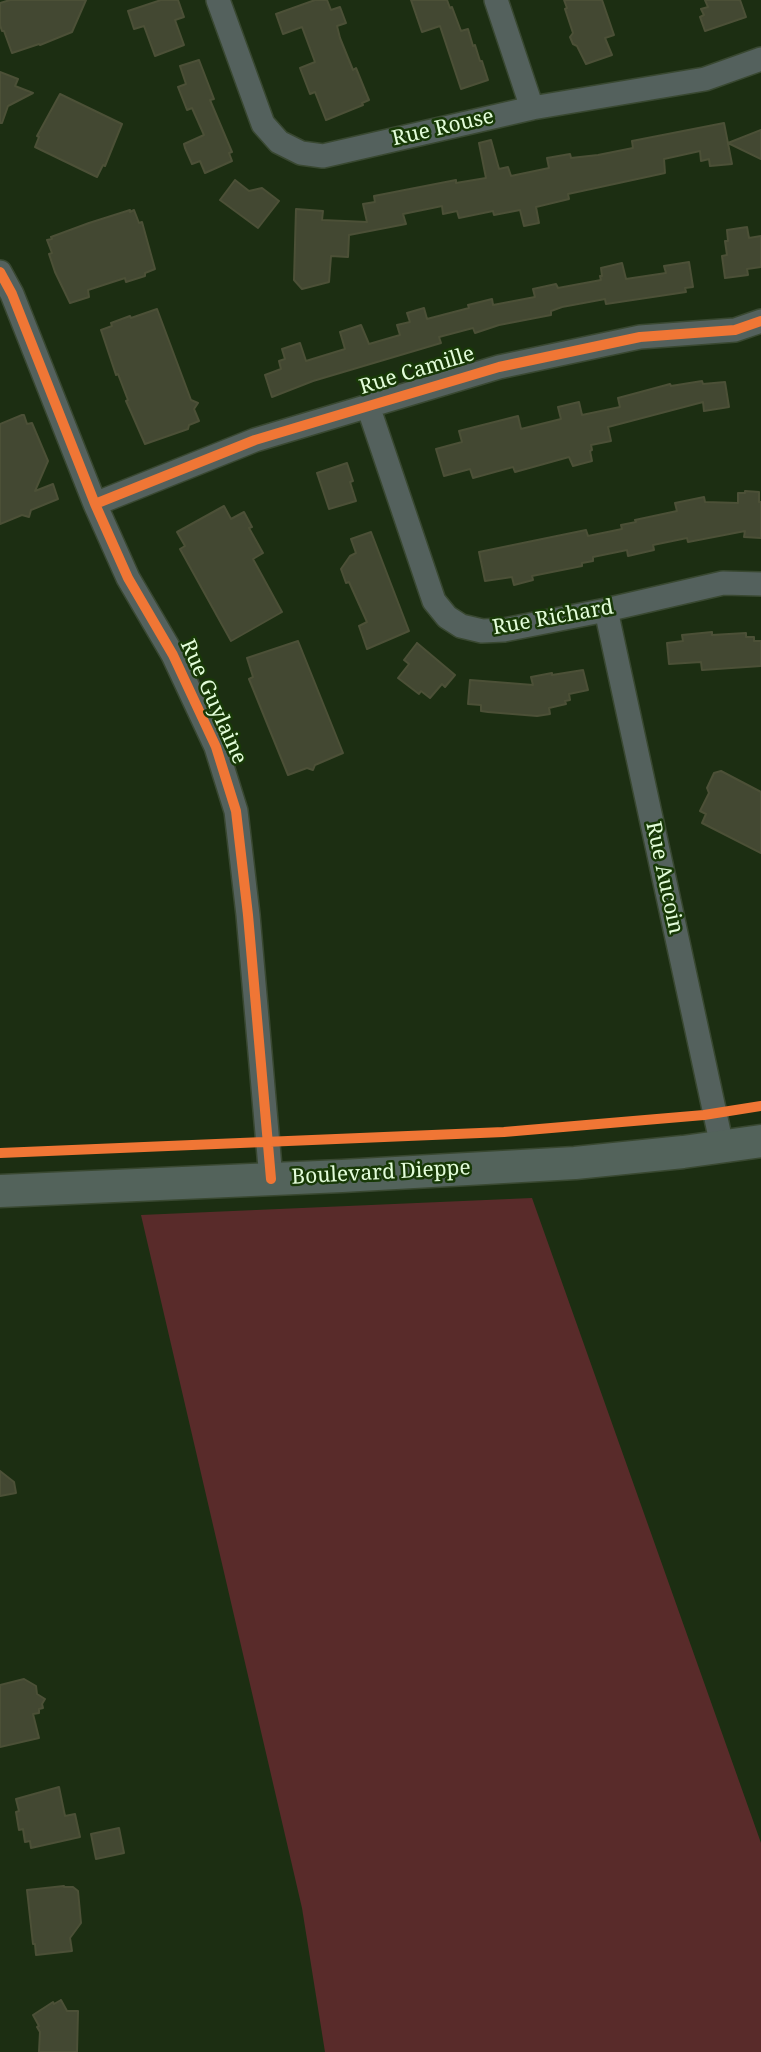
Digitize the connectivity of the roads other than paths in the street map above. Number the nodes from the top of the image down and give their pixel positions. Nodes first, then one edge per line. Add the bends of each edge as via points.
1 (218, 0) edge
2 (496, 0) edge
3 (761, 59) edge
4 (532, 108) junction
5 (0, 272) edge
6 (761, 321) edge
7 (368, 405) junction
8 (95, 504) junction
9 (761, 584) edge
10 (606, 610) junction
11 (761, 1141) edge
12 (722, 1146) junction
13 (271, 1179) junction
14 (0, 1191) edge

1 - 4 street, Rue Rouse via 263,124 279,142 301,153 323,156
2 - 4 street
3 - 4 street, Rue Rouse via 705,79
5 - 8 street, Rue Guylaine
6 - 7 street, Rue Camille via 734,330 640,337 499,366
7 - 8 street, Rue Camille via 255,440
7 - 10 street, Rue Richard via 433,601 447,617 482,631
8 - 13 street, Rue Guylaine via 216,747 236,811
9 - 10 street, Rue Richard via 723,583
10 - 12 street, Rue Aucoin
11 - 12 main road, Boulevard Dieppe
12 - 13 main road, Boulevard Dieppe via 575,1163
13 - 14 main road, Boulevard Dieppe

